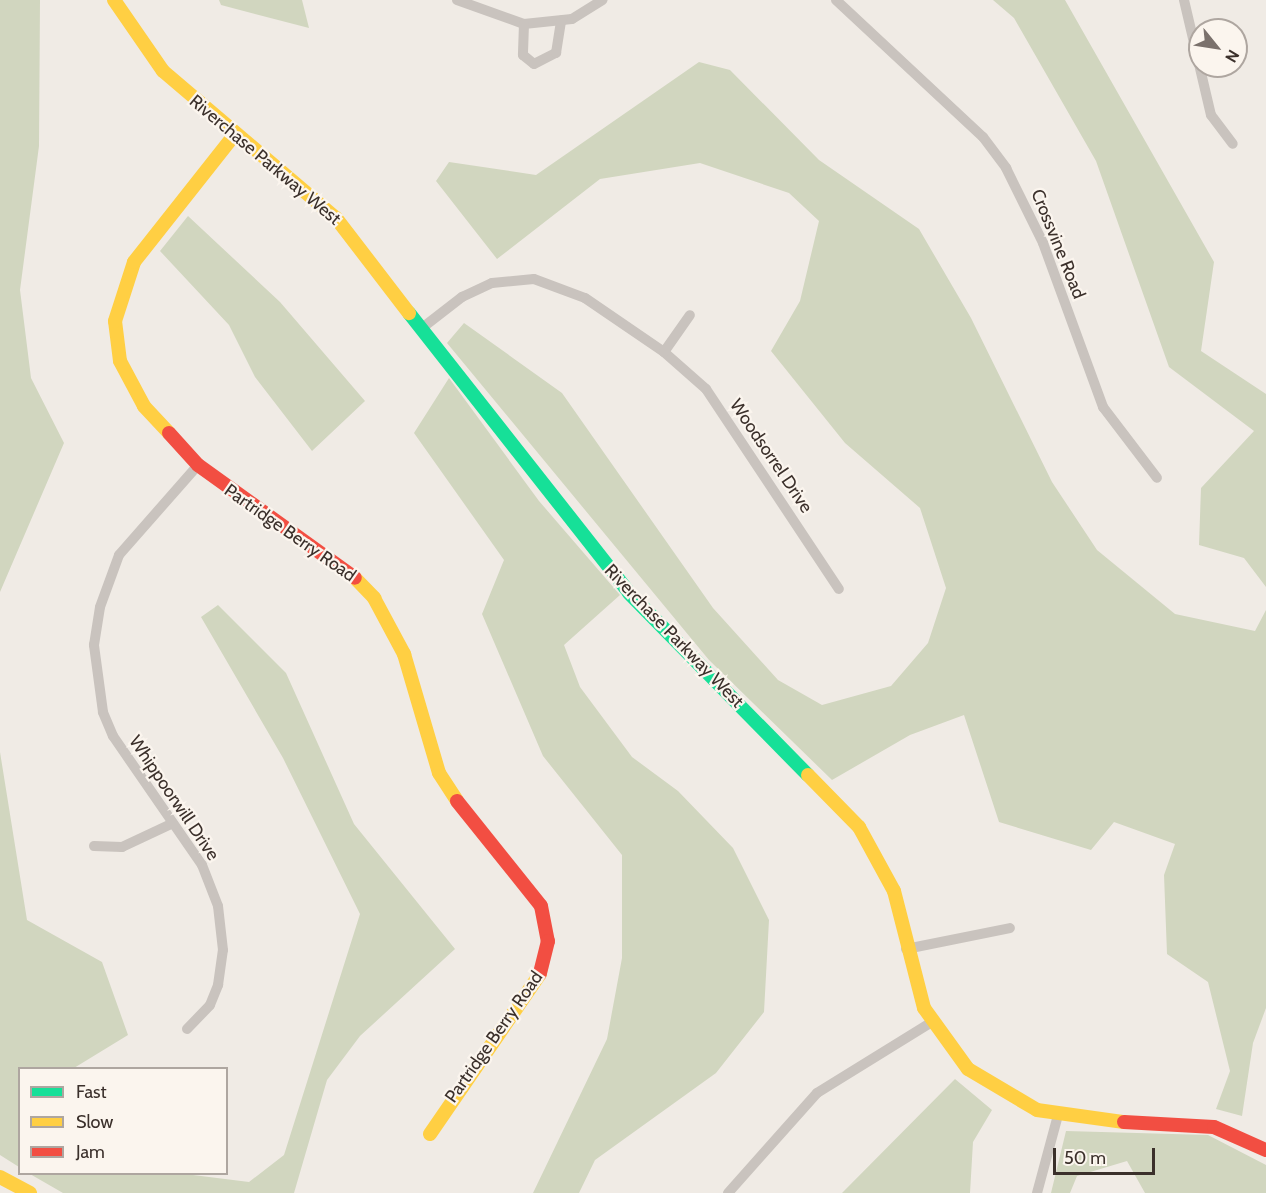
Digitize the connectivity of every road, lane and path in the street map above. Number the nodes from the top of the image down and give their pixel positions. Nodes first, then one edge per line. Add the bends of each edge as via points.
1 (114, 0) edge
2 (457, 0) edge
3 (603, 0) edge
4 (836, 0) edge
5 (1184, 0) edge
6 (561, 20) junction
7 (524, 24) junction
8 (235, 134) junction
9 (1233, 144) dead end
10 (690, 315) dead end
11 (422, 328) junction
12 (664, 352) junction
13 (198, 465) junction
14 (1157, 478) dead end
15 (839, 589) dead end
16 (173, 823) junction
17 (94, 846) dead end
18 (1011, 928) dead end
19 (906, 949) junction
20 (932, 1022) junction
21 (187, 1029) dead end
22 (1058, 1115) junction
23 (430, 1134) dead end
24 (1266, 1150) edge
25 (0, 1178) edge
26 (30, 1193) edge
27 (728, 1193) edge
28 (1037, 1193) edge

1 - 8 street, Riverchase Parkway West via 163,71
2 - 7 street
3 - 6 street
4 - 14 street, Crossvine Road via 983,137 1006,168 1035,223 1103,407
5 - 9 street via 1207,105 1216,126
6 - 7 street
6 - 7 street via 556,53 534,64 524,54
8 - 11 street, Riverchase Parkway West via 336,218
8 - 13 street, Partridge Berry Road via 134,262 115,321 124,377
10 - 12 street
11 - 12 street, Woodsorrel Drive via 472,291 534,279 570,290
11 - 19 street, Riverchase Parkway West via 558,509 629,593 859,827 894,891
12 - 15 street, Woodsorrel Drive via 706,389
13 - 16 street, Whippoorwill Drive via 119,555 99,606 94,645 103,712 113,736
13 - 23 street, Partridge Berry Road via 347,570 374,598 404,654 439,773 470,821 541,906 548,941 542,973
16 - 17 street via 130,844
16 - 21 street, Whippoorwill Drive via 210,882 223,930 221,968 210,1005
18 - 19 street
19 - 20 street, Riverchase Parkway West
20 - 22 street, Riverchase Parkway West via 983,1082 1017,1103
20 - 27 street via 817,1093
22 - 24 street, Riverchase Parkway West via 1214,1127
22 - 28 street
25 - 26 street

